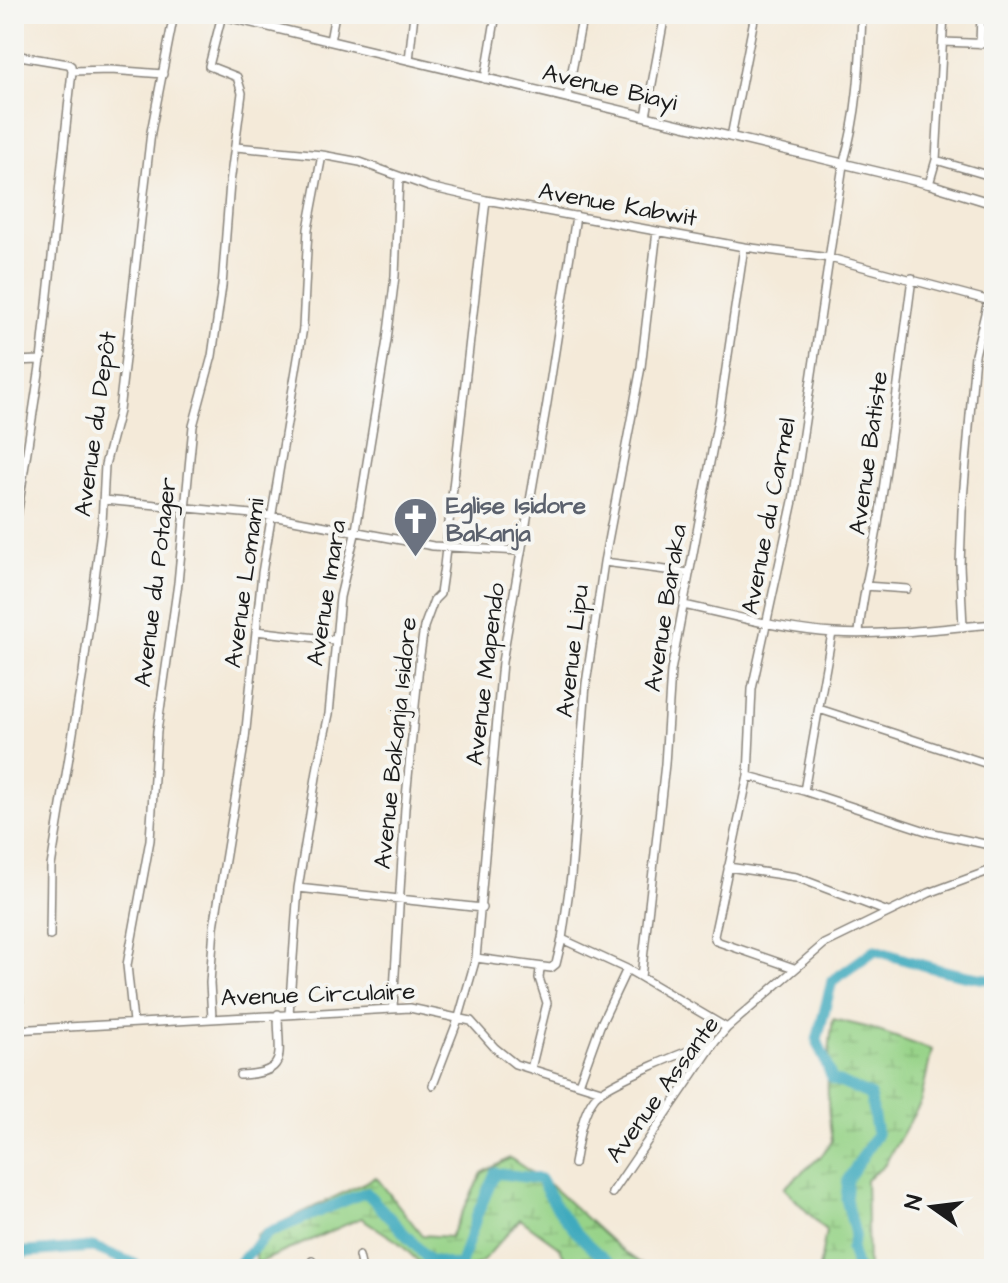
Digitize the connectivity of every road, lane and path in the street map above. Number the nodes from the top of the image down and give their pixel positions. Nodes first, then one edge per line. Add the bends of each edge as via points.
1 (174, 14) edge
2 (335, 14) edge
3 (414, 14) edge
4 (496, 14) edge
5 (583, 14) edge
6 (665, 14) edge
7 (755, 14) edge
8 (862, 14) edge
9 (944, 14) edge
10 (981, 14) edge
11 (219, 15) edge
12 (247, 18) edge
13 (330, 41) junction
14 (943, 42) junction
15 (980, 44) junction
16 (994, 44) edge
17 (14, 55) edge
18 (409, 60) junction
19 (72, 71) junction
20 (163, 74) junction
21 (485, 79) junction
22 (567, 97) junction
23 (646, 116) junction
24 (731, 137) junction
25 (236, 147) junction
26 (322, 155) junction
27 (936, 160) junction
28 (843, 165) junction
29 (399, 177) junction
30 (994, 177) edge
31 (929, 184) junction
32 (486, 200) junction
33 (994, 204) edge
34 (576, 216) junction
35 (657, 231) junction
36 (744, 247) junction
37 (830, 258) junction
38 (912, 278) junction
39 (991, 302) edge
40 (41, 360) junction
41 (14, 361) edge
42 (104, 500) junction
43 (186, 509) junction
44 (272, 516) junction
45 (356, 530) junction
46 (14, 536) edge
47 (446, 546) junction
48 (521, 551) junction
49 (604, 562) junction
50 (689, 573) junction
51 (865, 586) junction
52 (907, 589) dead end
53 (683, 605) junction
54 (768, 622) junction
55 (994, 624) edge
56 (963, 627) junction
57 (256, 631) junction
58 (832, 633) junction
59 (859, 633) junction
60 (334, 640) junction
61 (819, 709) junction
62 (994, 766) edge
63 (748, 776) junction
64 (804, 791) junction
65 (994, 846) edge
66 (728, 867) junction
67 (994, 869) edge
68 (298, 888) junction
69 (399, 898) junction
70 (482, 908) junction
71 (888, 912) junction
72 (50, 936) dead end
73 (562, 939) junction
74 (476, 958) junction
75 (14, 964) edge
76 (794, 968) junction
77 (540, 969) junction
78 (627, 969) junction
79 (641, 977) junction
80 (393, 1007) junction
81 (278, 1014) junction
82 (289, 1014) junction
83 (459, 1017) junction
84 (212, 1018) junction
85 (133, 1022) junction
86 (727, 1028) junction
87 (17, 1030) edge
88 (715, 1042) junction
89 (531, 1069) junction
90 (240, 1075) dead end
91 (579, 1084) junction
92 (433, 1085) dead end
93 (601, 1091) junction
94 (574, 1164) dead end
95 (612, 1193) dead end
96 (359, 1256) dead end
97 (362, 1269) edge

1 - 20 street, Avenue du Depôt
2 - 13 street
3 - 18 street
4 - 21 street
5 - 22 street
6 - 23 street
7 - 24 street
8 - 28 street, Avenue du Carmel via 860,80
9 - 14 street
10 - 15 street
11 - 12 street, Avenue Biayi
11 - 25 street, Avenue du Potager via 208,65 231,72 241,84
12 - 13 street, Avenue Biayi
13 - 18 street, Avenue Biayi
14 - 15 street
14 - 27 street
15 - 16 street
17 - 19 street via 68,64
18 - 21 street, Avenue Biayi
19 - 20 street
19 - 40 street
20 - 42 street, Avenue du Depôt
21 - 22 street, Avenue Biayi
22 - 23 street, Avenue Biayi
23 - 24 street, Avenue Biayi
24 - 28 street, Avenue Biayi
25 - 26 street, Avenue Kabwit
25 - 43 street, Avenue du Potager via 222,286 193,426
26 - 29 street, Avenue Kabwit
26 - 44 street, Avenue Lomami via 308,229 303,328
27 - 30 street
27 - 31 street
28 - 31 street, Avenue Biayi
28 - 37 street, Avenue du Carmel
29 - 32 street, Avenue Kabwit
29 - 45 street, Avenue Imara via 394,289
31 - 33 street, Avenue Biayi
32 - 34 street, Avenue Kabwit
32 - 47 street, Avenue Bakanja Isidore
34 - 35 street, Avenue Kabwit
34 - 48 street, Avenue Mapendo
35 - 36 street, Avenue Kabwit
35 - 49 street, Avenue Lipu via 641,367
36 - 37 street, Avenue Kabwit
36 - 50 street, Avenue Baraka
37 - 38 street, Avenue Kabwit
37 - 54 street, Avenue du Carmel via 793,501
38 - 39 street, Avenue Kabwit
38 - 51 street, Avenue Batiste
39 - 56 street via 975,355 962,511
40 - 41 street
40 - 46 street
42 - 43 street
42 - 72 street, Avenue du Depôt via 51,866
43 - 44 street
43 - 85 street, Avenue du Potager via 158,716 150,840 127,965
44 - 45 street
44 - 57 street, Avenue Lomami
45 - 47 street
45 - 60 street, Avenue Imara
47 - 48 street
47 - 69 street, Avenue Bakanja Isidore via 440,594 430,608 420,655
48 - 70 street, Avenue Mapendo via 502,662
49 - 50 street
49 - 73 street, Avenue Lipu via 586,684
50 - 53 street, Avenue Baraka
51 - 52 street
51 - 59 street, Avenue Batiste
53 - 54 street
53 - 79 street, Avenue Baraka via 671,671
54 - 58 street
54 - 63 street, Avenue du Carmel via 751,699
55 - 56 street
56 - 59 street
57 - 60 street
57 - 84 street, Avenue Lomami via 245,739 214,927
58 - 59 street
58 - 61 street
60 - 68 street, Avenue Imara via 329,714
61 - 62 street
61 - 64 street
63 - 64 street
63 - 66 street, Avenue du Carmel
64 - 65 street via 902,824
66 - 71 street via 796,877
66 - 76 street, Avenue du Carmel via 714,940
67 - 71 street, Avenue Assante
68 - 69 street
68 - 82 street, Avenue Imara
69 - 70 street
69 - 80 street, Avenue Bakanja Isidore
70 - 74 street, Avenue Mapendo
71 - 76 street, Avenue Assante via 824,944
73 - 77 street, Avenue Lipu via 555,966
73 - 78 street
74 - 77 street
74 - 83 street, Avenue Mapendo
75 - 87 street
76 - 86 street, Avenue Assante
77 - 89 street via 547,1003
78 - 79 street
78 - 91 street
79 - 86 street
80 - 82 street, Avenue Circulaire
80 - 83 street, Avenue Circulaire
81 - 82 street, Avenue Circulaire
81 - 84 street, Avenue Circulaire
81 - 90 street via 274,1067
83 - 89 street, Avenue Circulaire via 471,1021 507,1058
83 - 92 street, Avenue Mapendo
84 - 85 street, Avenue Circulaire
85 - 87 street, Avenue Circulaire
86 - 88 street, Avenue Assante
88 - 93 street
88 - 95 street, Avenue Assante
89 - 91 street, Avenue Circulaire
91 - 93 street, Avenue Circulaire
93 - 94 street via 589,1107
96 - 97 street

